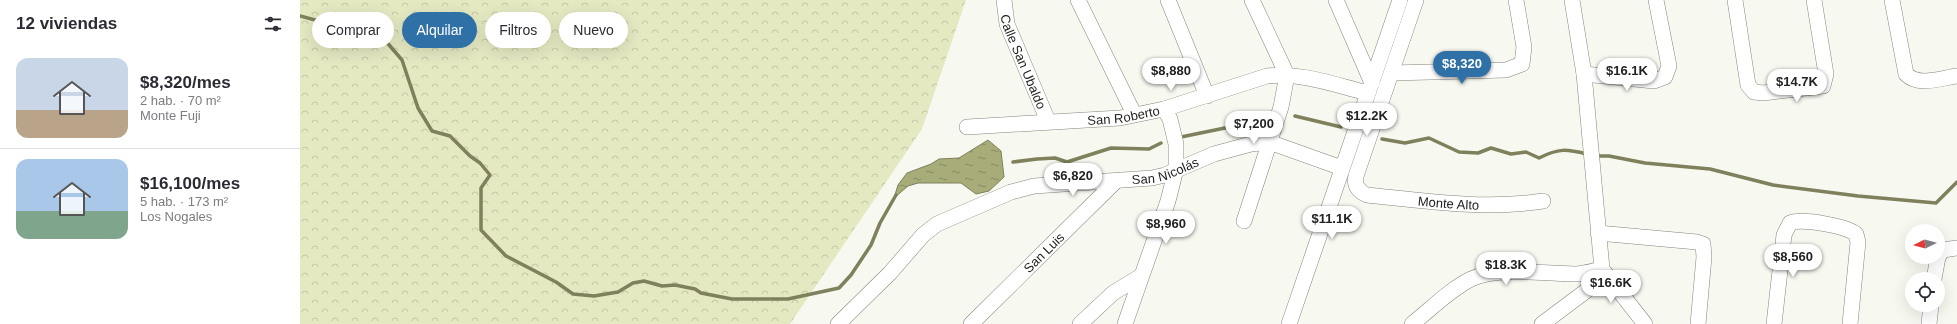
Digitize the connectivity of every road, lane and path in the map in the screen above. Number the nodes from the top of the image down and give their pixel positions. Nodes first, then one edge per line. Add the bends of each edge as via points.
1 (1004, 0) edge
2 (1078, 0) edge
3 (1168, 0) edge
4 (1252, 0) edge
5 (1336, 0) edge
6 (1400, 0) edge
7 (1416, 0) edge
8 (1516, 0) edge
9 (1572, 0) edge
10 (1656, 0) edge
11 (1734, 0) edge
12 (1814, 0) edge
13 (1892, 0) edge
14 (1392, 73) junction
15 (1584, 74) junction
16 (1287, 75) junction
17 (1957, 76) edge
18 (1370, 88) junction
19 (1207, 96) junction
20 (1164, 109) junction
21 (1134, 114) junction
22 (1048, 121) junction
23 (967, 127) dead end
24 (1270, 142) junction
25 (1342, 168) junction
26 (1176, 169) junction
27 (1116, 181) junction
28 (1543, 201) dead end
29 (1244, 221) dead end
30 (1598, 233) junction
31 (1957, 248) edge
32 (1945, 250) edge
33 (1604, 272) junction
34 (1141, 276) junction
35 (1931, 312) edge
36 (838, 324) edge
37 (971, 324) edge
38 (1080, 324) edge
39 (1125, 324) edge
40 (1289, 324) edge
41 (1412, 324) edge
42 (1542, 324) edge
43 (1645, 324) edge
44 (1698, 324) edge
45 (1774, 324) edge
46 (1850, 324) edge
47 (1929, 324) edge

1 - 22 street, Calle San Ubaldo via 1007,24
2 - 21 street
3 - 19 street
4 - 16 street
5 - 18 street
6 - 18 street
7 - 14 street
8 - 14 street via 1524,46 1522,64 1506,70
9 - 15 street
10 - 15 street via 1669,66 1665,77 1654,81
11 - 12 street via 1748,85 1754,92 1763,93 1823,86 1826,74
13 - 17 street via 1904,69 1909,77 1919,81
14 - 28 street, Monte Alto via 1356,176 1357,187 1361,192 1366,195 1489,206
15 - 30 street
16 - 18 street, San Roberto
16 - 19 street, San Roberto via 1268,76
16 - 24 street via 1281,108
18 - 25 street
19 - 20 street, San Roberto
20 - 21 street, San Roberto
20 - 26 street via 1170,119 1176,144
21 - 22 street, San Roberto via 1120,118
22 - 23 street, San Roberto
24 - 25 street, San Nicolás
24 - 26 street, San Nicolás via 1233,148
24 - 29 street
25 - 40 street
26 - 27 street, San Nicolás via 1152,178
26 - 34 street via 1168,201
27 - 36 street, San Nicolás via 1034,186 1011,192 937,224 922,235 890,272
27 - 37 street, San Luis
30 - 33 street
30 - 44 street via 1703,244
31 - 32 street
33 - 41 street via 1483,275 1453,290
33 - 42 street
33 - 43 street
34 - 38 street via 1113,293
34 - 39 street
35 - 47 street
45 - 46 street via 1784,235 1790,223 1801,220 1839,227 1856,234 1858,242

